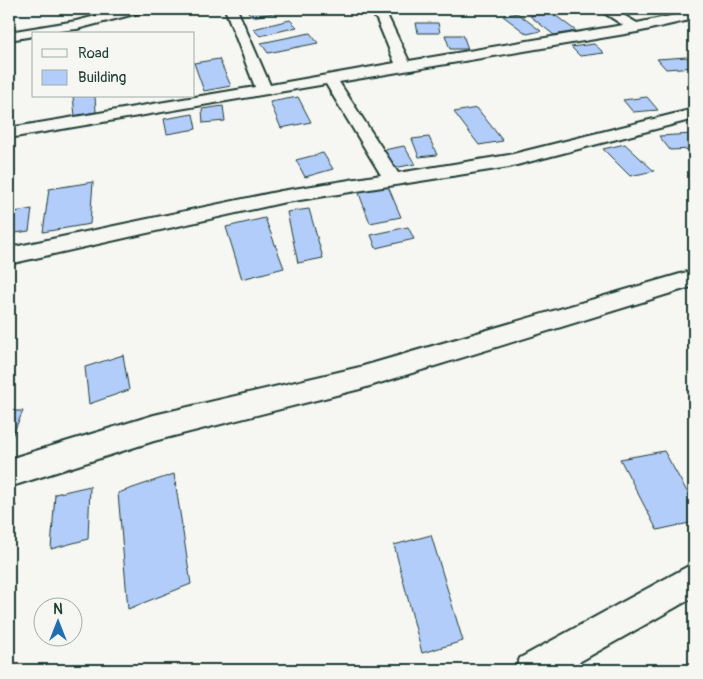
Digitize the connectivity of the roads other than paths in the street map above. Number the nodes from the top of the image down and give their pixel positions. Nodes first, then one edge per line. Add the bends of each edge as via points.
1 (138, 9) edge
2 (230, 9) edge
3 (375, 9) edge
4 (604, 9) edge
5 (694, 15) edge
6 (637, 28) junction
7 (37, 32) edge
8 (32, 33) edge
9 (9, 36) edge
10 (404, 66) junction
11 (330, 79) junction
12 (264, 90) junction
13 (691, 119) edge
14 (9, 133) edge
15 (393, 180) junction
16 (9, 256) edge
17 (694, 278) edge
18 (9, 473) edge
19 (694, 579) edge
20 (532, 670) edge

1 - 7 street
2 - 12 street
3 - 10 street
4 - 6 street
5 - 6 street
6 - 10 street
8 - 9 street
10 - 11 street
11 - 12 street
11 - 15 street
12 - 14 street
13 - 15 street via 509,161
15 - 16 street via 281,197
17 - 18 street via 370,375 154,428
19 - 20 street

